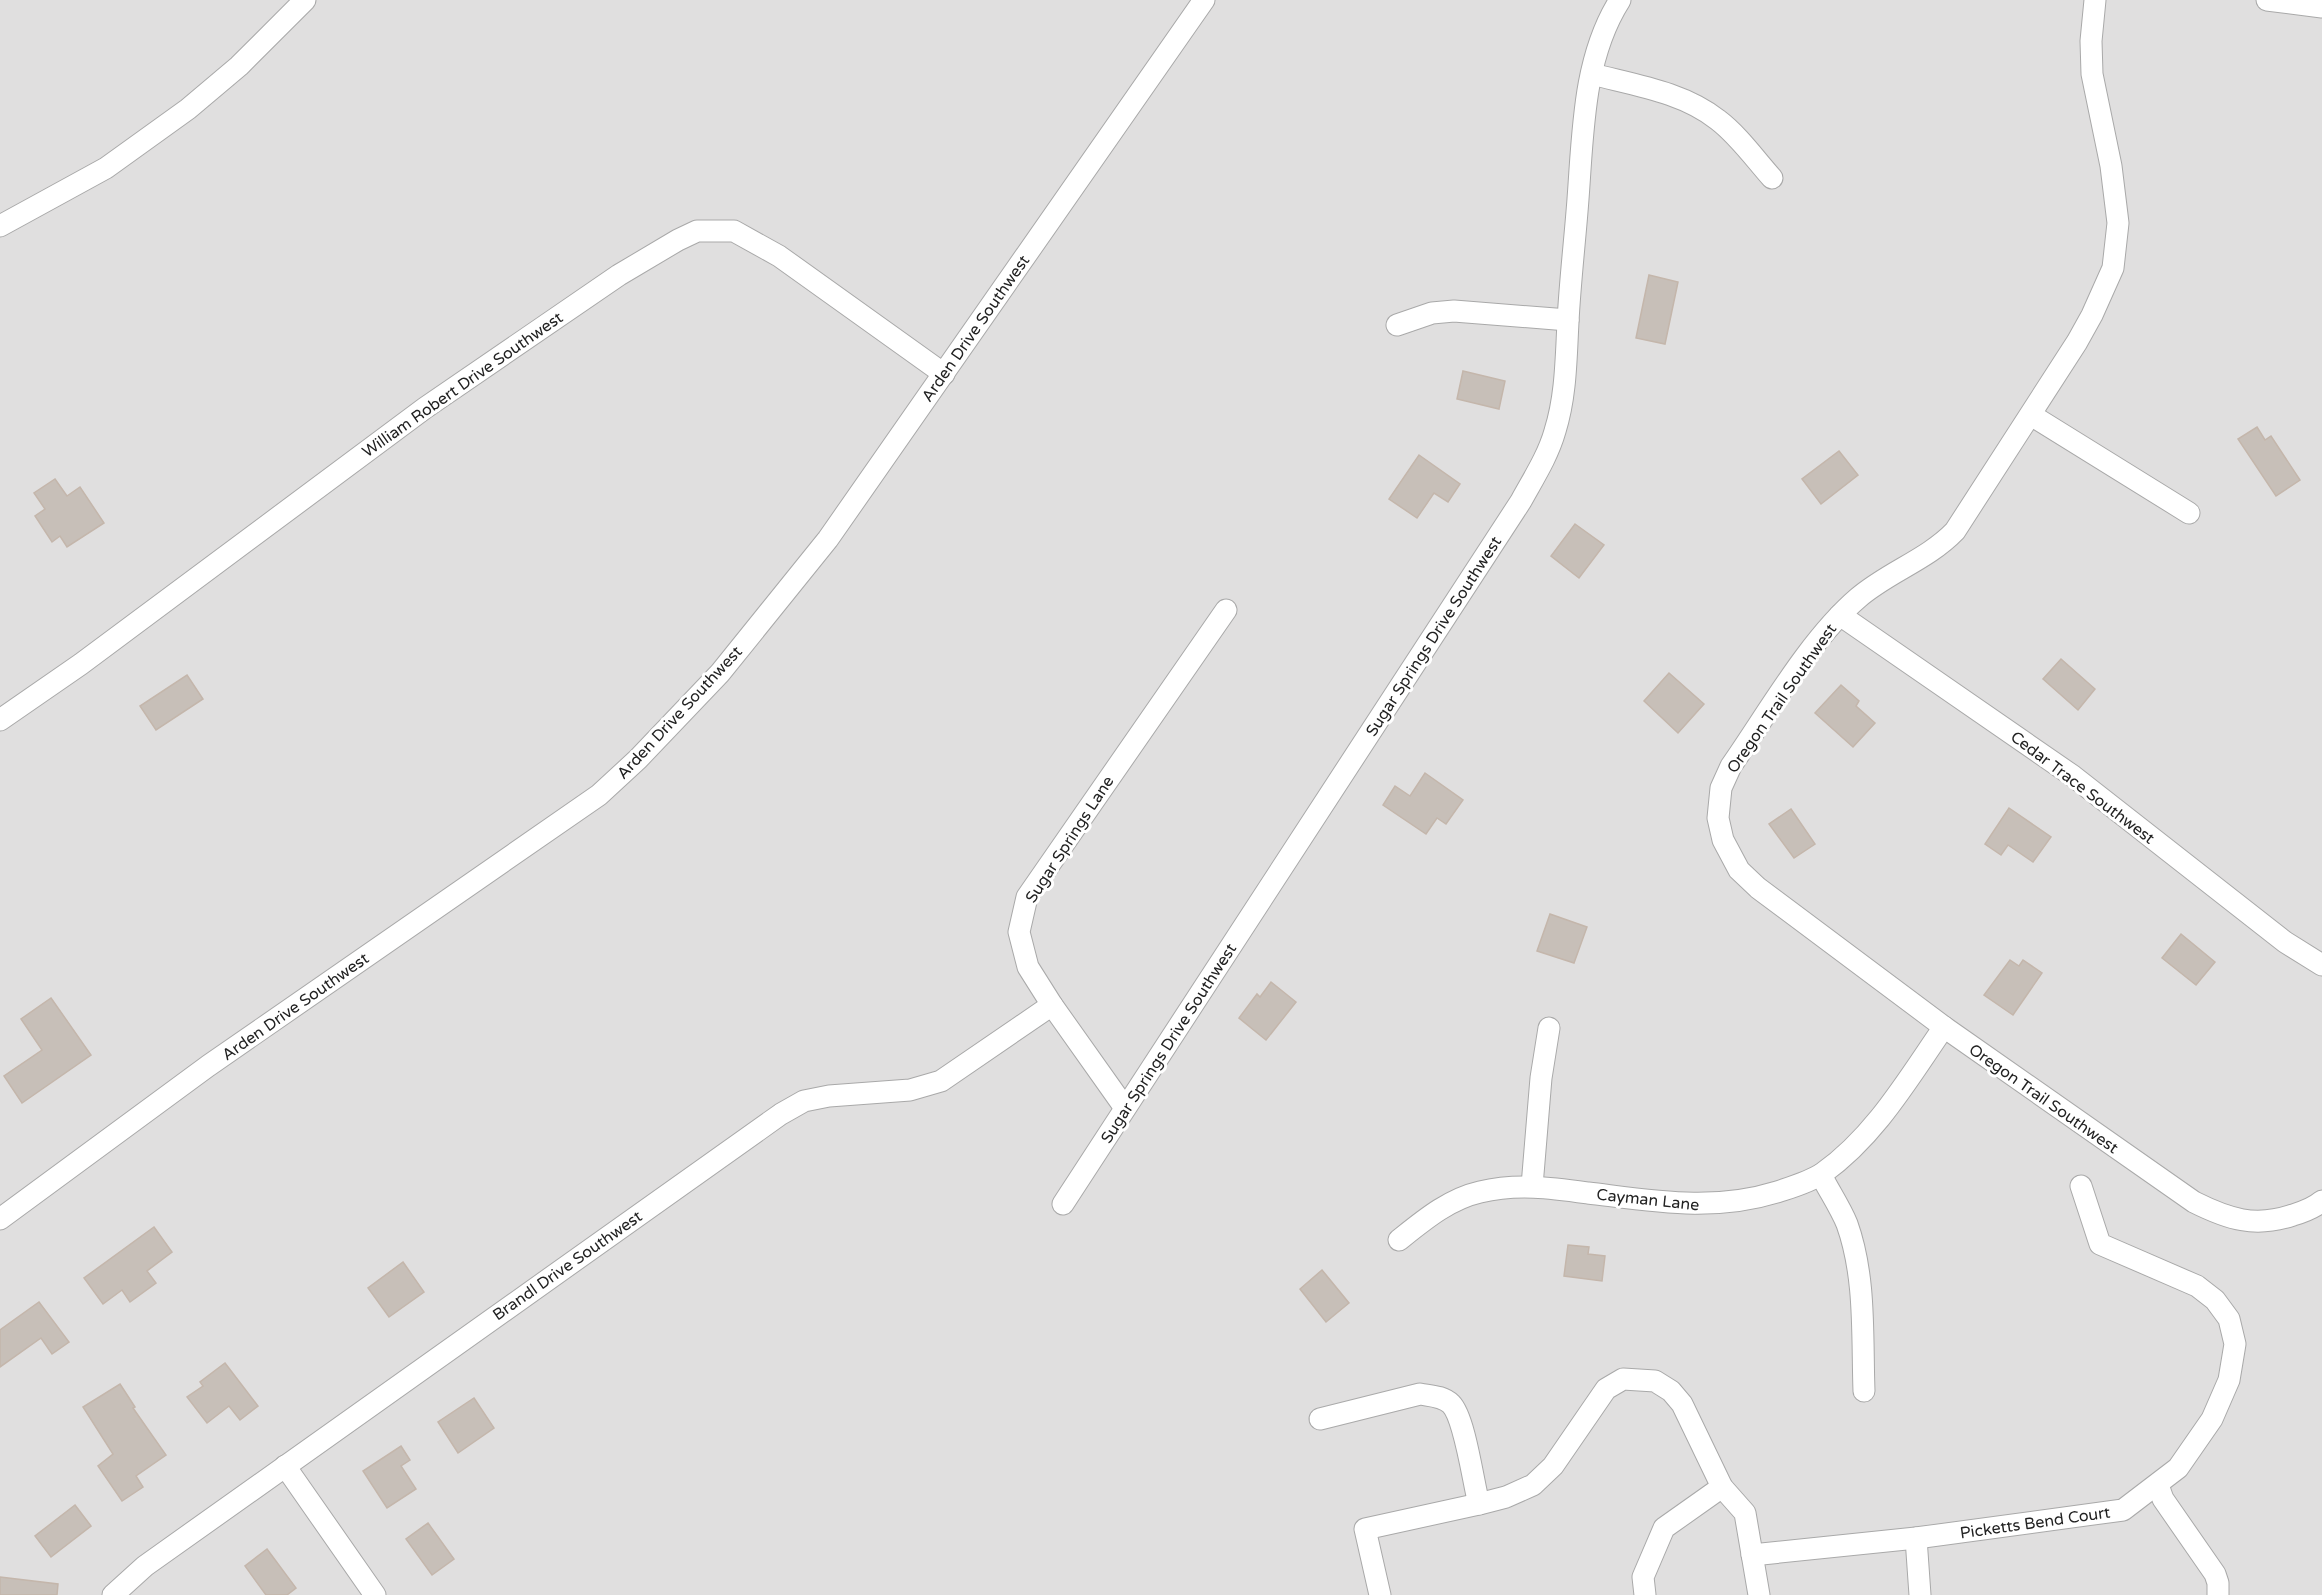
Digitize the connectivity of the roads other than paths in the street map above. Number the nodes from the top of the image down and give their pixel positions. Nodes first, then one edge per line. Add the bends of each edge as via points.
1 (305, 0) edge
2 (1204, 0) edge
3 (1620, 0) edge
4 (2095, 0) edge
5 (2267, 0) edge
6 (2322, 7) edge
7 (1592, 74) junction
8 (1772, 178) dead end
9 (0, 226) edge
10 (1568, 320) junction
11 (1397, 325) dead end
12 (944, 374) junction
13 (2031, 415) junction
14 (2189, 513) dead end
15 (1226, 610) dead end
16 (1840, 615) junction
17 (0, 720) edge
18 (2322, 965) edge
19 (1052, 1005) junction
20 (1944, 1027) junction
21 (1549, 1028) dead end
22 (1125, 1108) junction
23 (1821, 1175) junction
24 (1532, 1186) junction
25 (2081, 1186) dead end
26 (2322, 1201) edge
27 (1063, 1204) dead end
28 (0, 1219) edge
29 (1399, 1240) dead end
30 (1864, 1391) dead end
31 (1320, 1419) dead end
32 (285, 1466) junction
33 (2158, 1485) junction
34 (1722, 1487) junction
35 (1479, 1504) junction
36 (1916, 1538) junction
37 (1752, 1555) junction
38 (112, 1595) edge
39 (375, 1595) edge
40 (1380, 1595) edge
41 (1644, 1595) edge
42 (1759, 1595) edge
43 (1920, 1595) edge
44 (2218, 1595) edge

1 - 9 street via 239,66 188,109 106,168
2 - 12 street, Arden Drive Southwest
3 - 7 street, Sugar Springs Drive Southwest via 1604,30
4 - 13 street, Oregon Trail Southwest via 2092,74 2111,166 2118,223 2116,250 2113,268 2092,315
5 - 6 street
7 - 8 street via 1659,91 1702,109 1719,120
7 - 10 street, Sugar Springs Drive Southwest via 1585,110
10 - 11 street via 1454,311 1432,313
10 - 22 street, Sugar Springs Drive Southwest via 1566,377 1555,432 1521,501
12 - 17 street, William Robert Drive Southwest via 779,256 734,231 698,231 619,275 435,401
12 - 28 street, Arden Drive Southwest via 828,539 720,673 599,795 208,1066
13 - 14 street
13 - 16 street, Oregon Trail Southwest via 1945,542 1859,597
15 - 19 street, Sugar Springs Lane via 1027,897 1019,932 1028,968
16 - 18 street, Cedar Trace Southwest via 2073,776 2285,942
16 - 20 street, Oregon Trail Southwest via 1814,645 1731,766 1720,788 1718,818 1723,840 1739,870 1758,888
19 - 22 street, Sugar Springs Lane
19 - 32 street, Brandl Drive Southwest via 941,1081 910,1090 829,1096 804,1101 781,1113
20 - 23 street, Cayman Lane via 1873,1127
20 - 26 street, Oregon Trail Southwest via 2194,1202 2218,1214 2248,1222 2278,1221
21 - 24 street
22 - 27 street, Sugar Springs Drive Southwest
23 - 24 street, Cayman Lane via 1764,1196 1706,1205
23 - 30 street via 1846,1223 1856,1256
24 - 29 street, Cayman Lane via 1478,1192 1455,1201
25 - 33 street, Picketts Bend Court via 2100,1244 2197,1286 2215,1300 2229,1319 2235,1344 2229,1380 2212,1419 2178,1468
31 - 35 street via 1420,1394 1437,1396 1450,1403 1459,1416
32 - 38 street, Brandl Drive Southwest via 145,1566
32 - 39 street
33 - 36 street, Picketts Bend Court via 2123,1510
33 - 44 street via 2163,1499 2215,1574
34 - 35 street via 1682,1404 1671,1391 1655,1381 1623,1379 1606,1389 1553,1466 1533,1485
34 - 37 street via 1745,1513
34 - 41 street via 1664,1528 1643,1577
35 - 40 street via 1365,1529
36 - 37 street, Picketts Bend Court
36 - 43 street
37 - 42 street

